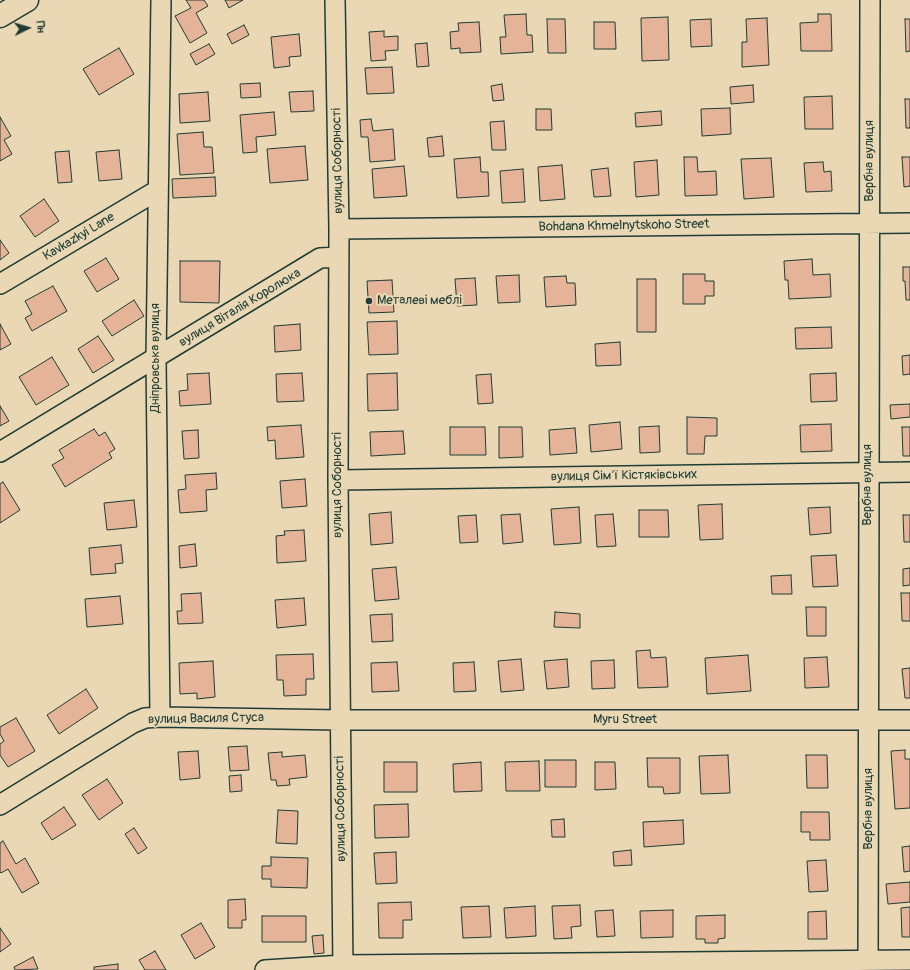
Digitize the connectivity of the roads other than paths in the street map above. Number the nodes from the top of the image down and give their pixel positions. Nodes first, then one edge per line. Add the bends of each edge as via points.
1 (27, 0) edge
2 (161, 0) edge
3 (335, 0) edge
4 (870, 0) edge
5 (0, 16) edge
6 (158, 190) junction
7 (870, 223) junction
8 (910, 223) edge
9 (339, 229) junction
10 (338, 257) junction
11 (0, 284) edge
12 (156, 359) junction
13 (0, 452) edge
14 (910, 472) edge
15 (868, 473) junction
16 (338, 480) junction
17 (160, 717) junction
18 (340, 720) junction
19 (910, 720) edge
20 (869, 721) junction
21 (0, 805) edge
22 (910, 960) edge
23 (868, 965) edge
24 (343, 967) edge
25 (265, 970) edge

1 - 5 street
2 - 6 street, Дніпровська вулиця
3 - 9 street, вулиця Соборності
4 - 7 street, Вербна вулиця
6 - 11 street, Kavkazkyi Lane
6 - 12 street, Дніпровська вулиця
7 - 8 street, Bohdana Khmelnytskoho Street
7 - 9 street, Bohdana Khmelnytskoho Street
7 - 15 street, Вербна вулиця
9 - 10 street, вулиця Соборності
10 - 12 street, вулиця Віталія Королюка via 320,258
10 - 16 street, вулиця Соборності
12 - 13 street, вулиця Віталія Королюка
12 - 17 street, Дніпровська вулиця
14 - 15 street, вулиця Сімʼї Кістяківських
15 - 16 street, вулиця Сімʼї Кістяківських
15 - 20 street, Вербна вулиця
16 - 18 street, вулиця Соборності
17 - 18 street, вулиця Василя Стуса
17 - 21 street, вулиця Василя Стуса via 146,718 133,723
18 - 20 street, Myru Street
18 - 24 street, вулиця Соборності
19 - 20 street, Myru Street
20 - 23 street, Вербна вулиця
22 - 23 street
23 - 24 street
24 - 25 street

